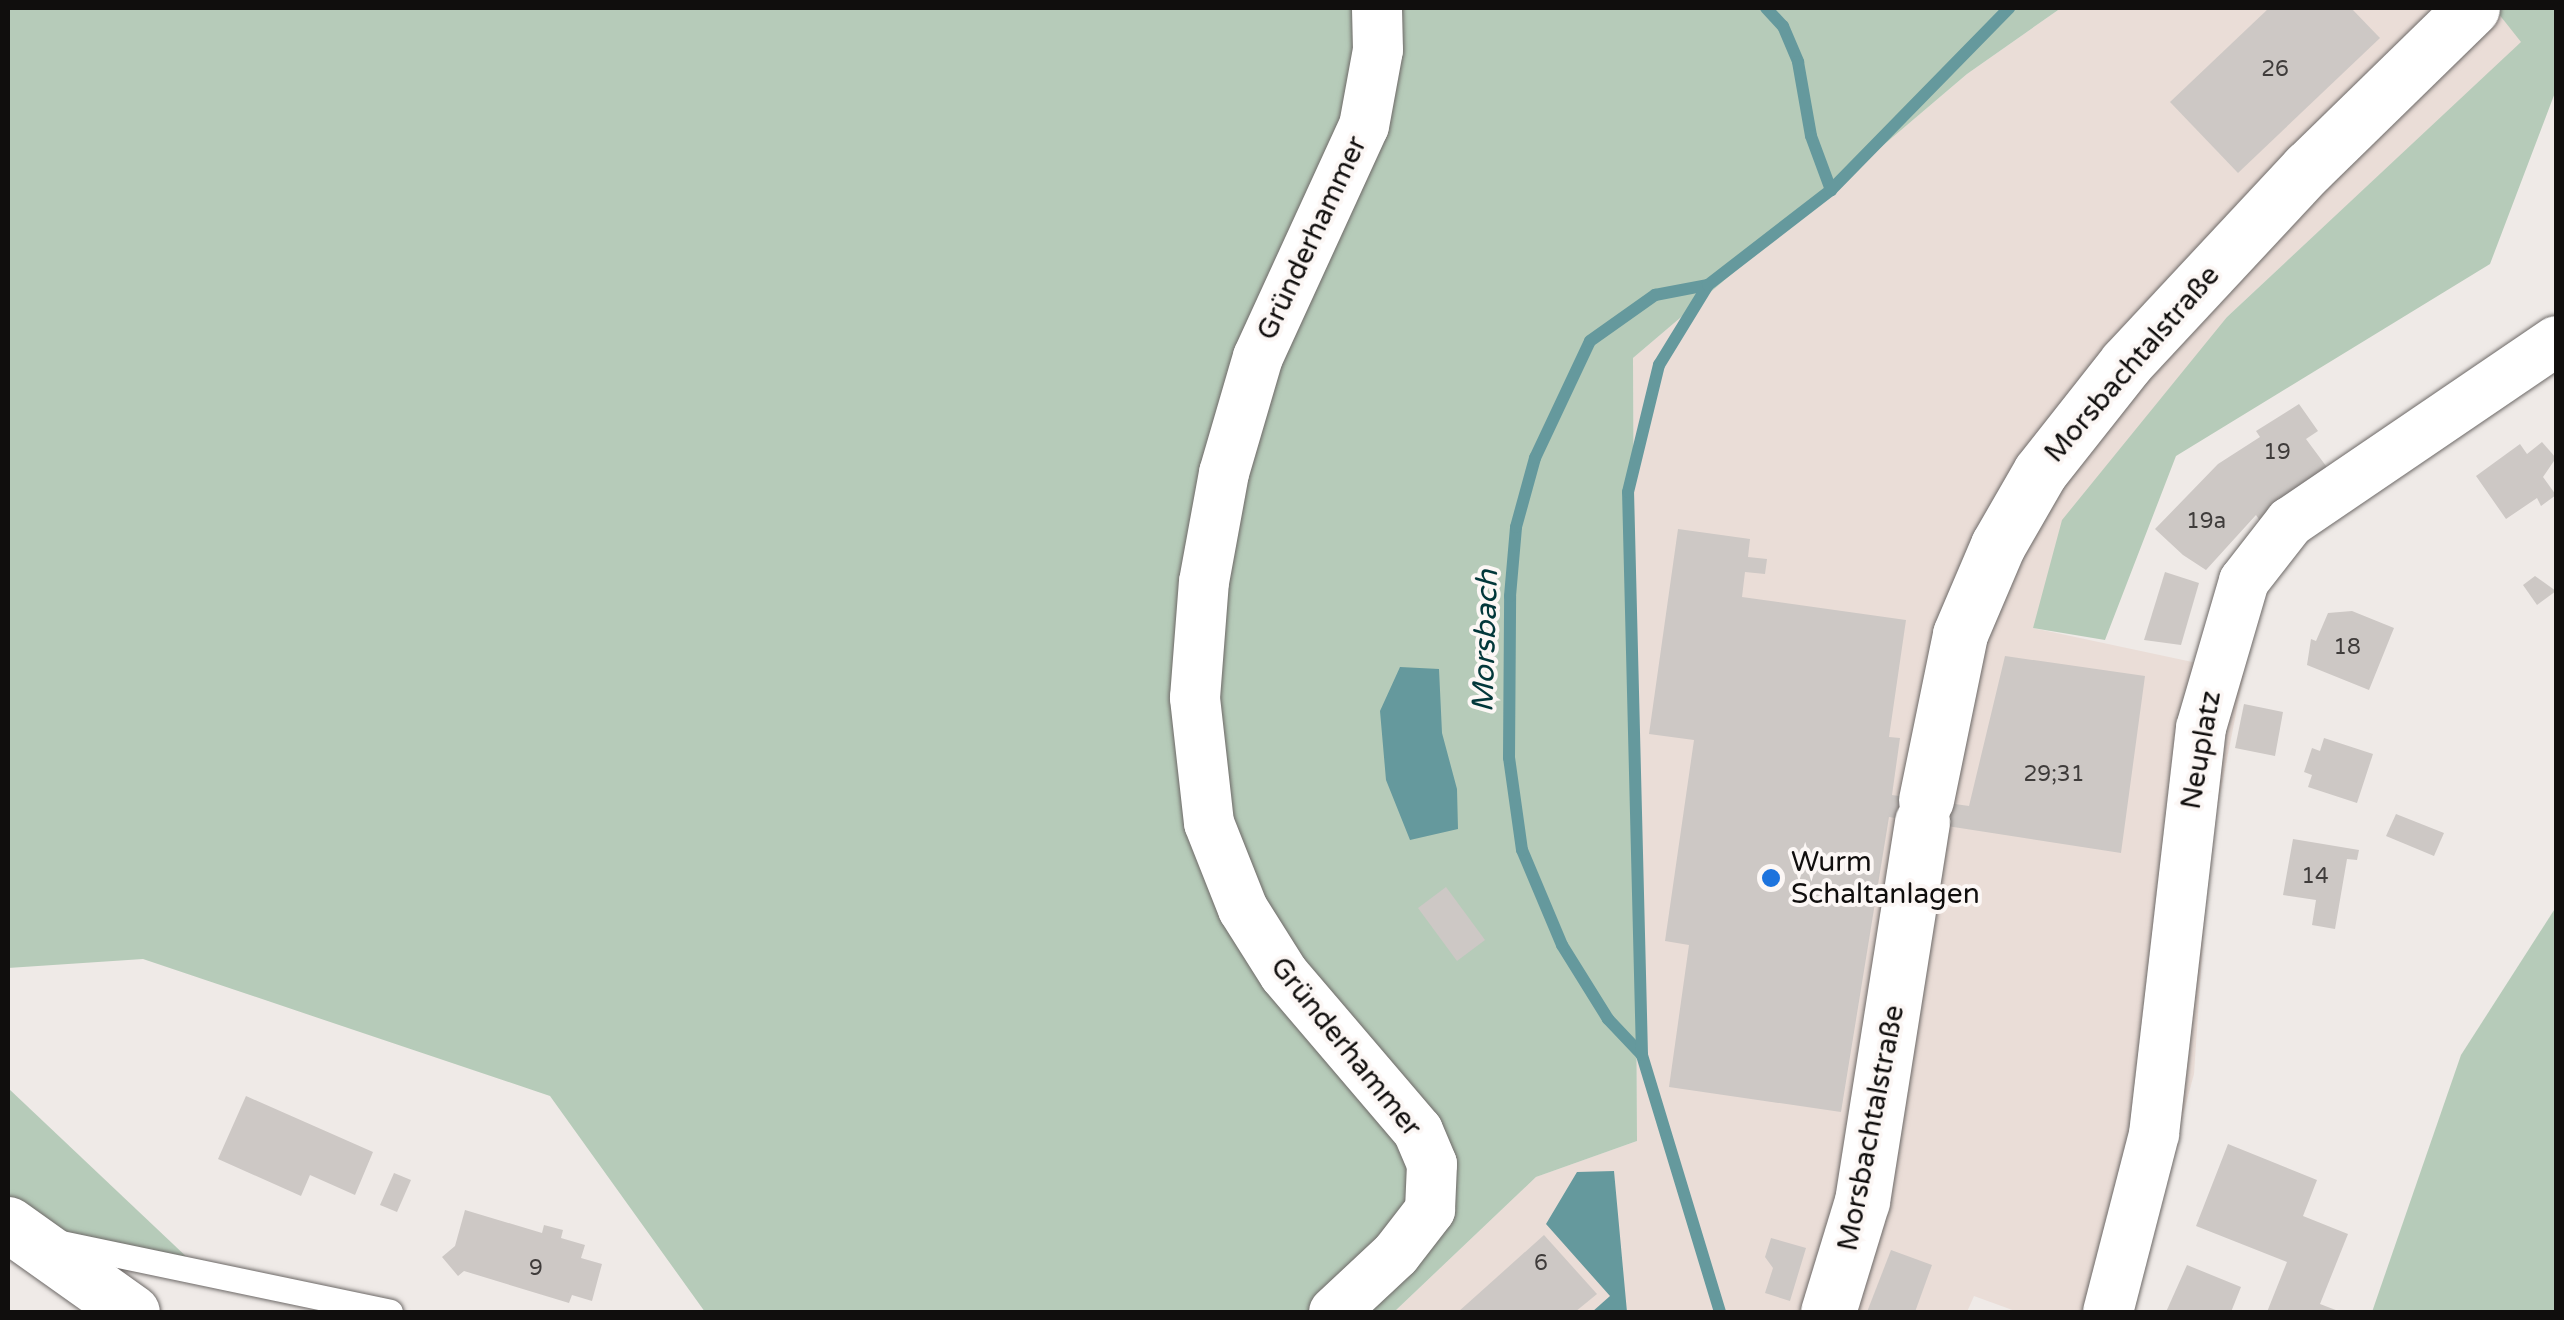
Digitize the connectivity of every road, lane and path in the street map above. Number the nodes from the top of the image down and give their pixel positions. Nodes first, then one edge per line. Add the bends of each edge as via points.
1 (1377, 8) edge
2 (2472, 8) edge
3 (2556, 341) edge
4 (15, 1229) edge
5 (132, 1312) edge
6 (390, 1312) edge
7 (1334, 1312) edge
8 (1828, 1312) edge
9 (2108, 1312) edge

1 - 7 street, Gründerhammer via 1378,50 1364,126 1258,358 1224,473 1204,582 1195,698 1209,824 1243,909 1284,974 1418,1130 1432,1164 1430,1210 1396,1254
2 - 8 main road, Morsbachtalstraße via 2078,419 1998,545 1960,634 1924,811 1862,1200
3 - 9 street, Neuplatz via 2290,522 2244,581 2201,728 2154,1134
4 - 5 main road
4 - 6 lane

